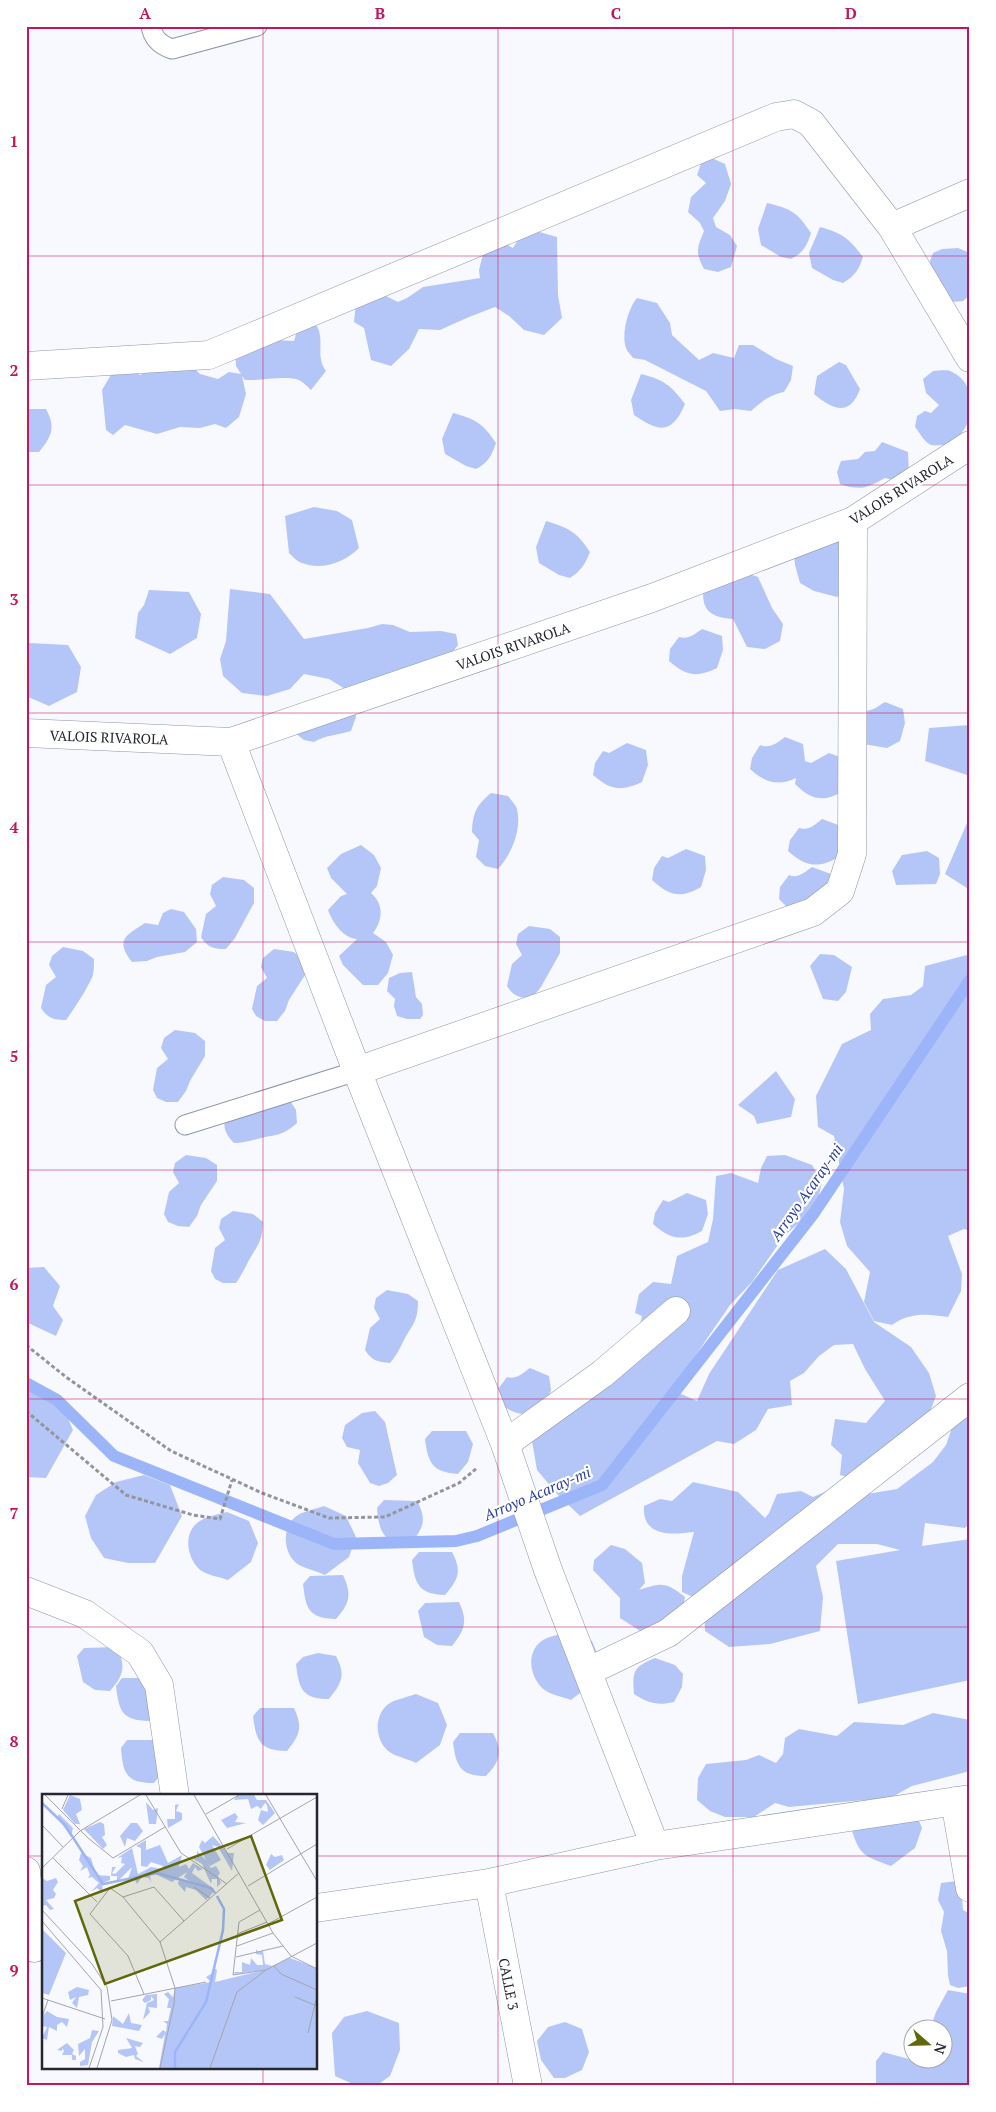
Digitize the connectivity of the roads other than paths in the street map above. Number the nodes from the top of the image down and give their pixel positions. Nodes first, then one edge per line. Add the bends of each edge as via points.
1 (151, 26) edge
2 (257, 26) edge
3 (970, 193) edge
4 (892, 227) junction
5 (970, 358) edge
6 (26, 366) edge
7 (970, 444) edge
8 (853, 521) junction
9 (26, 733) edge
10 (231, 742) junction
11 (357, 1071) junction
12 (185, 1126) dead end
13 (676, 1311) dead end
14 (970, 1397) edge
15 (505, 1444) junction
16 (26, 1591) edge
17 (589, 1671) junction
18 (175, 1794) edge
19 (962, 1800) edge
20 (656, 1846) junction
21 (26, 1872) edge
22 (489, 1883) junction
23 (970, 1888) edge
24 (318, 1908) edge
25 (35, 1948) edge
26 (528, 2086) edge

1 - 2 lane via 161,46 172,49
3 - 4 street
4 - 5 street
4 - 6 street via 811,123 794,114 766,121 209,355
7 - 8 street, VALOIS RIVAROLA
8 - 10 street, VALOIS RIVAROLA via 633,604
8 - 11 street via 852,854 840,891 813,912
9 - 10 street, VALOIS RIVAROLA
10 - 11 street
11 - 12 lane
11 - 15 street
13 - 15 street via 602,1374
14 - 17 street via 668,1633
15 - 17 street via 548,1570
16 - 18 street via 85,1614 140,1654 159,1685
17 - 20 street
19 - 20 street
19 - 23 street
20 - 22 street
21 - 25 street
22 - 24 street
22 - 26 street, CALLE 3

